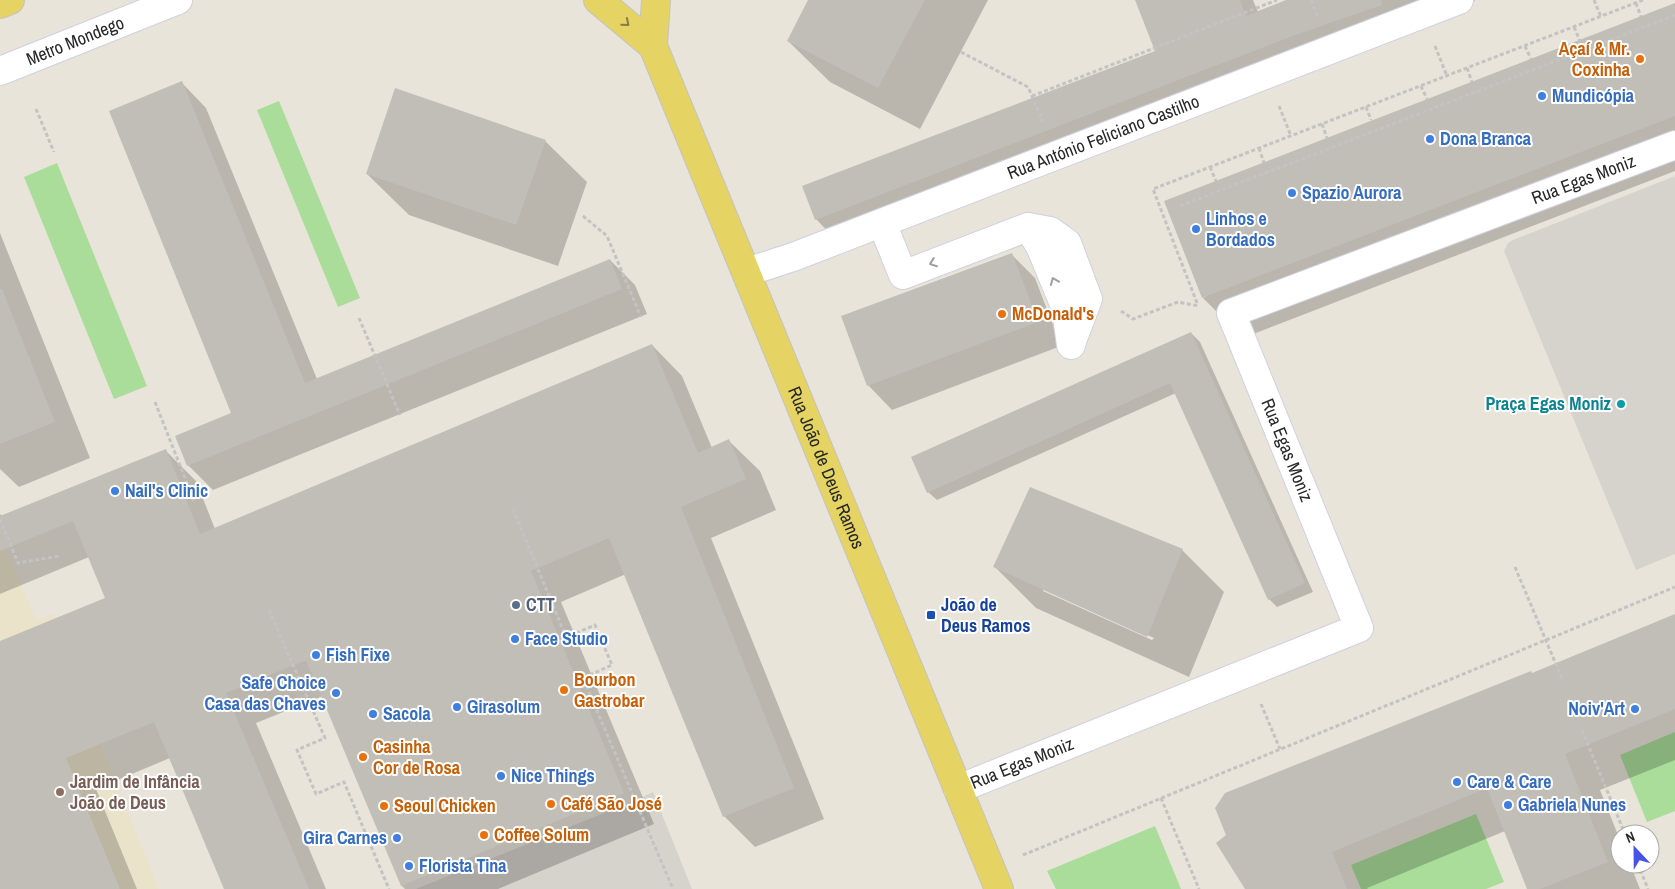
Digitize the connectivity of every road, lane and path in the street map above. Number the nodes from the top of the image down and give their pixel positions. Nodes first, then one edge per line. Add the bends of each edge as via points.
1 (10, 0) edge
2 (178, 0) edge
3 (598, 0) edge
4 (656, 0) edge
5 (1277, 0) edge
6 (1311, 0) edge
7 (1459, 0) edge
8 (1594, 0) edge
9 (1643, 0) edge
10 (1636, 3) junction
11 (0, 4) edge
12 (1675, 15) edge
13 (1601, 17) junction
14 (1641, 17) dead end
15 (1321, 26) dead end
16 (1574, 27) junction
17 (1580, 41) dead end
18 (653, 46) junction
19 (1526, 46) junction
20 (960, 52) dead end
21 (1531, 59) dead end
22 (1466, 68) junction
23 (0, 71) edge
24 (1472, 82) dead end
25 (1421, 86) junction
26 (1032, 96) junction
27 (1427, 100) dead end
28 (1366, 107) junction
29 (36, 110) dead end
30 (1371, 120) dead end
31 (1043, 123) dead end
32 (1322, 124) junction
33 (1327, 138) dead end
34 (1675, 145) edge
35 (1258, 148) junction
36 (54, 152) dead end
37 (1264, 162) dead end
38 (1210, 167) junction
39 (1216, 181) dead end
40 (1180, 206) dead end
41 (582, 216) dead end
42 (882, 223) junction
43 (747, 272) junction
44 (1178, 302) dead end
45 (1198, 306) dead end
46 (1121, 311) dead end
47 (640, 317) dead end
48 (359, 318) dead end
49 (1071, 345) dead end
50 (154, 402) dead end
51 (400, 415) dead end
52 (194, 501) dead end
53 (513, 509) dead end
54 (0, 519) edge
55 (59, 556) dead end
56 (1515, 567) dead end
57 (1675, 588) edge
58 (270, 610) dead end
59 (1546, 640) junction
60 (1248, 673) junction
61 (1563, 681) dead end
62 (1582, 730) dead end
63 (1280, 749) junction
64 (958, 789) junction
65 (1161, 798) junction
66 (1621, 824) edge
67 (1642, 874) edge
68 (994, 879) edge
69 (389, 889) edge
70 (673, 889) edge
71 (1200, 889) edge
72 (1648, 889) edge

1 - 11 main road
2 - 23 street, Metro Mondego
3 -> 18 main road, Rua João de Deus Ramos
4 - 18 main road, Rua João de Deus Ramos
5 - 26 path
6 - 15 path
7 - 42 street, Rua António Feliciano Castilho
8 - 13 path
9 - 10 path
10 - 13 path
10 - 14 path
12 - 40 path
13 - 16 path
16 - 17 path
16 - 19 path
18 - 43 main road, Rua João de Deus Ramos
19 - 21 path
19 - 22 path
20 - 26 path via 1028,87
22 - 24 path
22 - 25 path
25 - 27 path
25 - 28 path
26 - 31 path
28 - 30 path
28 - 32 path
29 - 36 path
32 - 33 path
32 - 35 path
34 - 60 street, Rua Egas Moniz via 1231,313 1358,628
35 - 37 path
35 - 38 path
38 - 39 path
38 - 45 path via 1153,189
41 - 47 path via 608,236
42 - 43 street, Rua António Feliciano Castilho
49 -> 42 street via 1066,309 1040,246 1028,227 903,275
43 - 64 main road, Rua João de Deus Ramos
44 - 46 path via 1133,319
48 - 51 path
50 - 52 path
53 - 70 path via 566,637 595,625 612,665 584,678
54 - 55 path via 18,562
56 - 59 path
57 - 59 path
58 - 69 path via 325,738 297,750 316,794 344,782
59 - 61 path
59 - 63 path
60 - 63 path
60 - 64 street, Rua Egas Moniz
62 - 66 path
63 - 65 path
64 - 68 main road, Rua João de Deus Ramos
65 - 68 path
65 - 71 path
67 - 72 path

